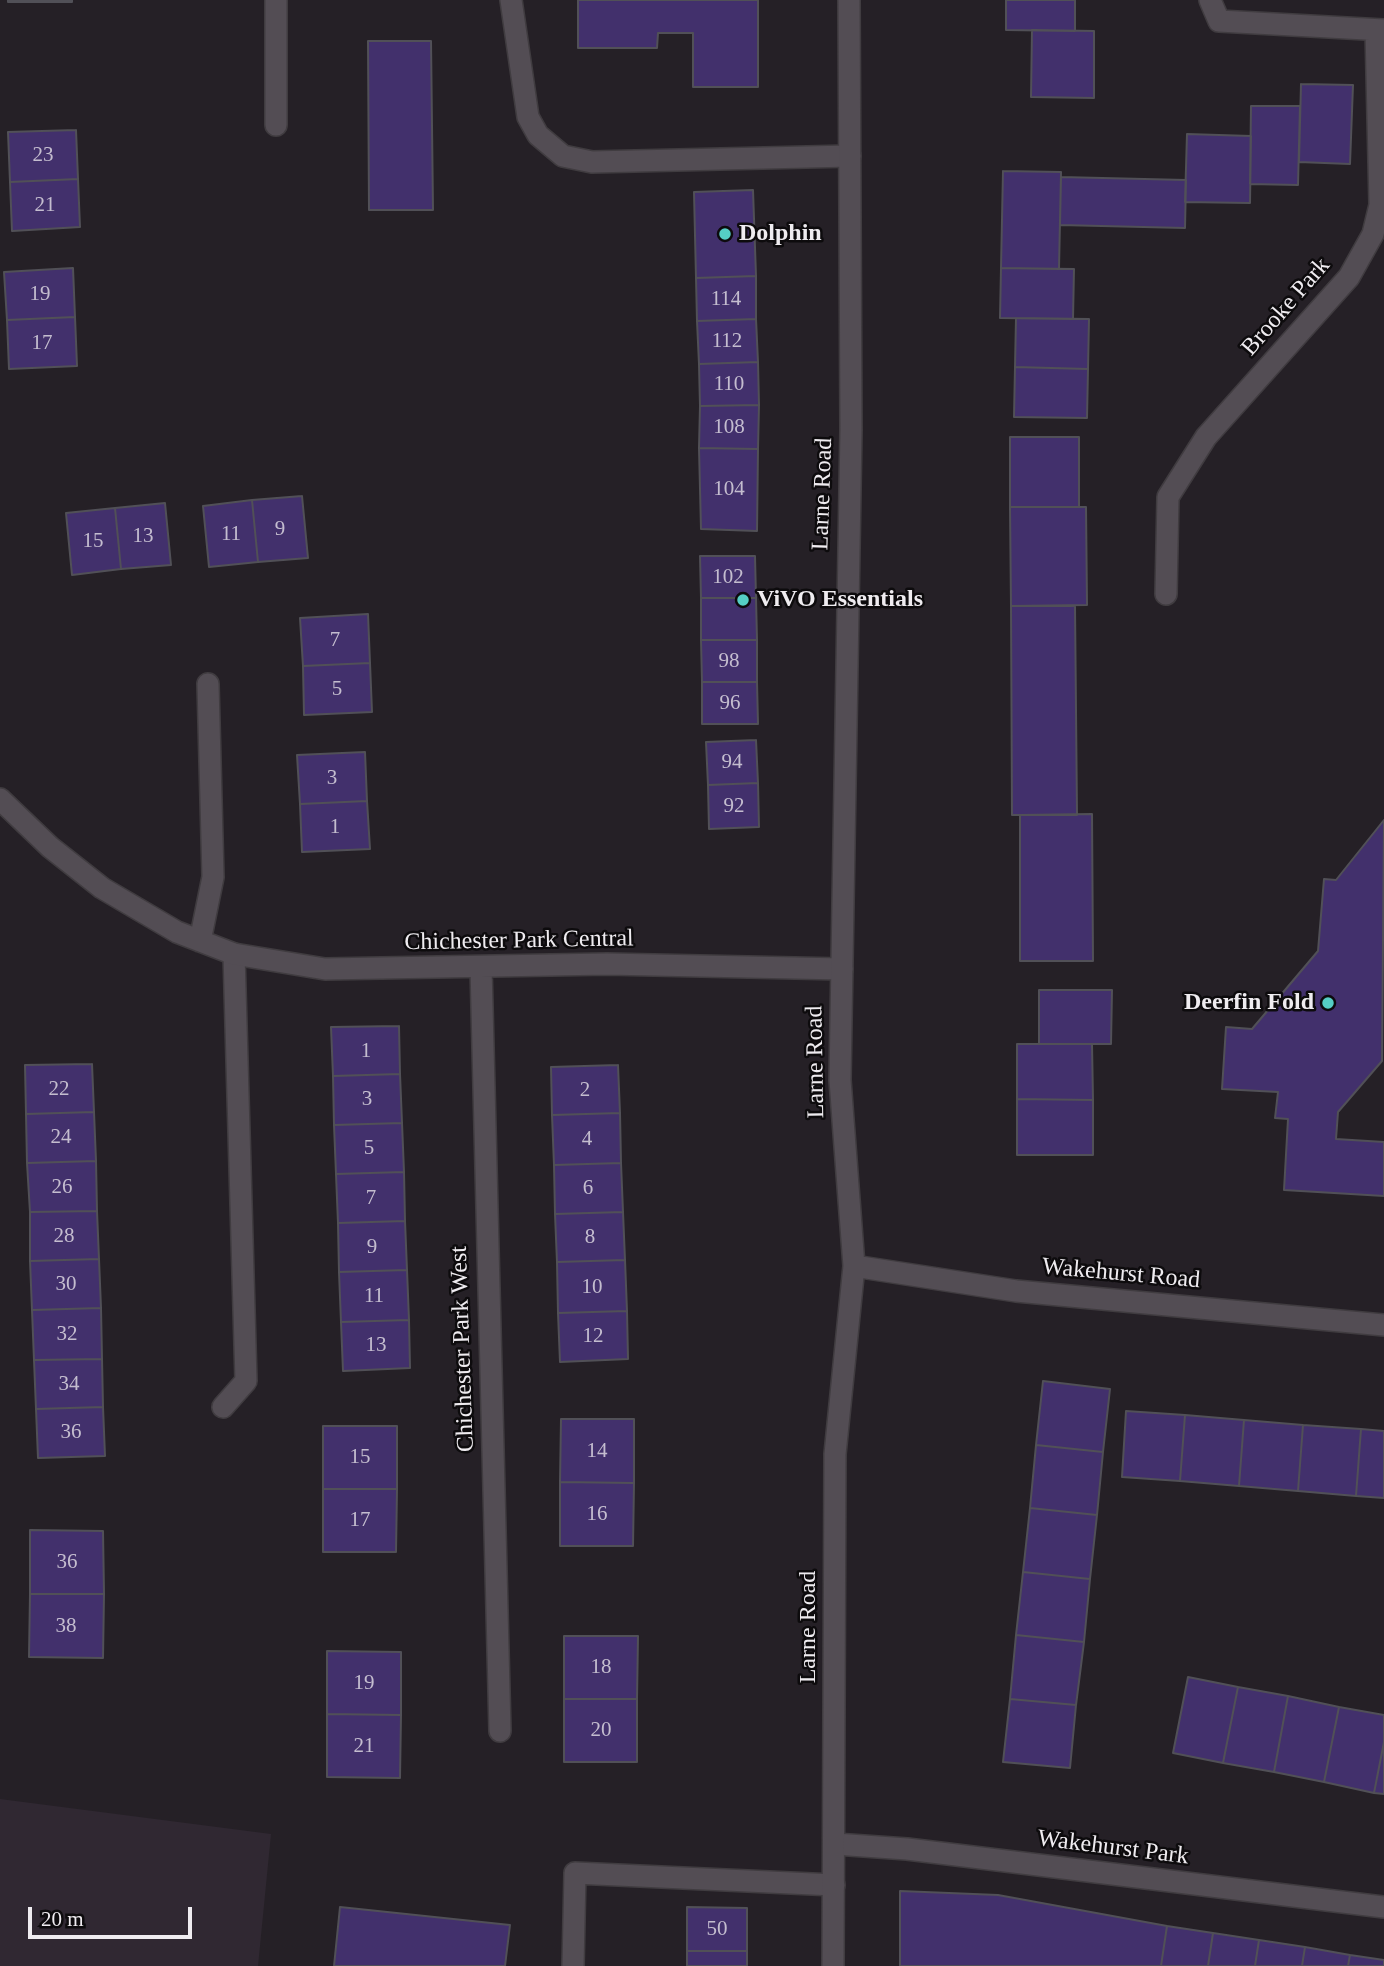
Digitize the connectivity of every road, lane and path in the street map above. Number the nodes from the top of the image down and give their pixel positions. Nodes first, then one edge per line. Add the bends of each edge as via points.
1 (276, 0) edge
2 (512, 0) edge
3 (849, 0) edge
4 (1210, 0) edge
5 (1380, 30) edge
6 (276, 125) dead end
7 (850, 156) junction
8 (1166, 594) dead end
9 (208, 684) dead end
10 (0, 799) edge
11 (200, 941) junction
12 (234, 954) junction
13 (481, 967) junction
14 (842, 969) junction
15 (854, 1266) junction
16 (1384, 1325) edge
17 (223, 1407) dead end
18 (500, 1731) dead end
19 (835, 1844) junction
20 (834, 1885) junction
21 (1384, 1907) edge
22 (573, 1966) edge
23 (833, 1966) edge

1 - 6 street
2 - 7 street via 528,117 538,135 563,156 592,162
3 - 7 street, Larne Road
4 - 5 street, Brooke Park via 1219,21
5 - 8 street, Brooke Park via 1380,205 1373,234 1349,277 1206,437 1168,497
7 - 14 street, Larne Road via 851,430
9 - 11 street via 213,877
10 - 11 street, Chichester Park Central via 50,848 102,888 148,917
11 - 12 street, Chichester Park Central
12 - 13 street, Chichester Park Central via 325,970
12 - 17 street via 246,1381
13 - 14 street, Chichester Park Central via 607,964
13 - 18 street, Chichester Park West
14 - 15 street, Larne Road via 840,1080
15 - 16 street, Wakehurst Road via 1016,1291
15 - 19 street, Larne Road via 835,1454
19 - 20 street, Larne Road
19 - 21 street, Wakehurst Park
20 - 22 street via 575,1873
20 - 23 street, Larne Road

